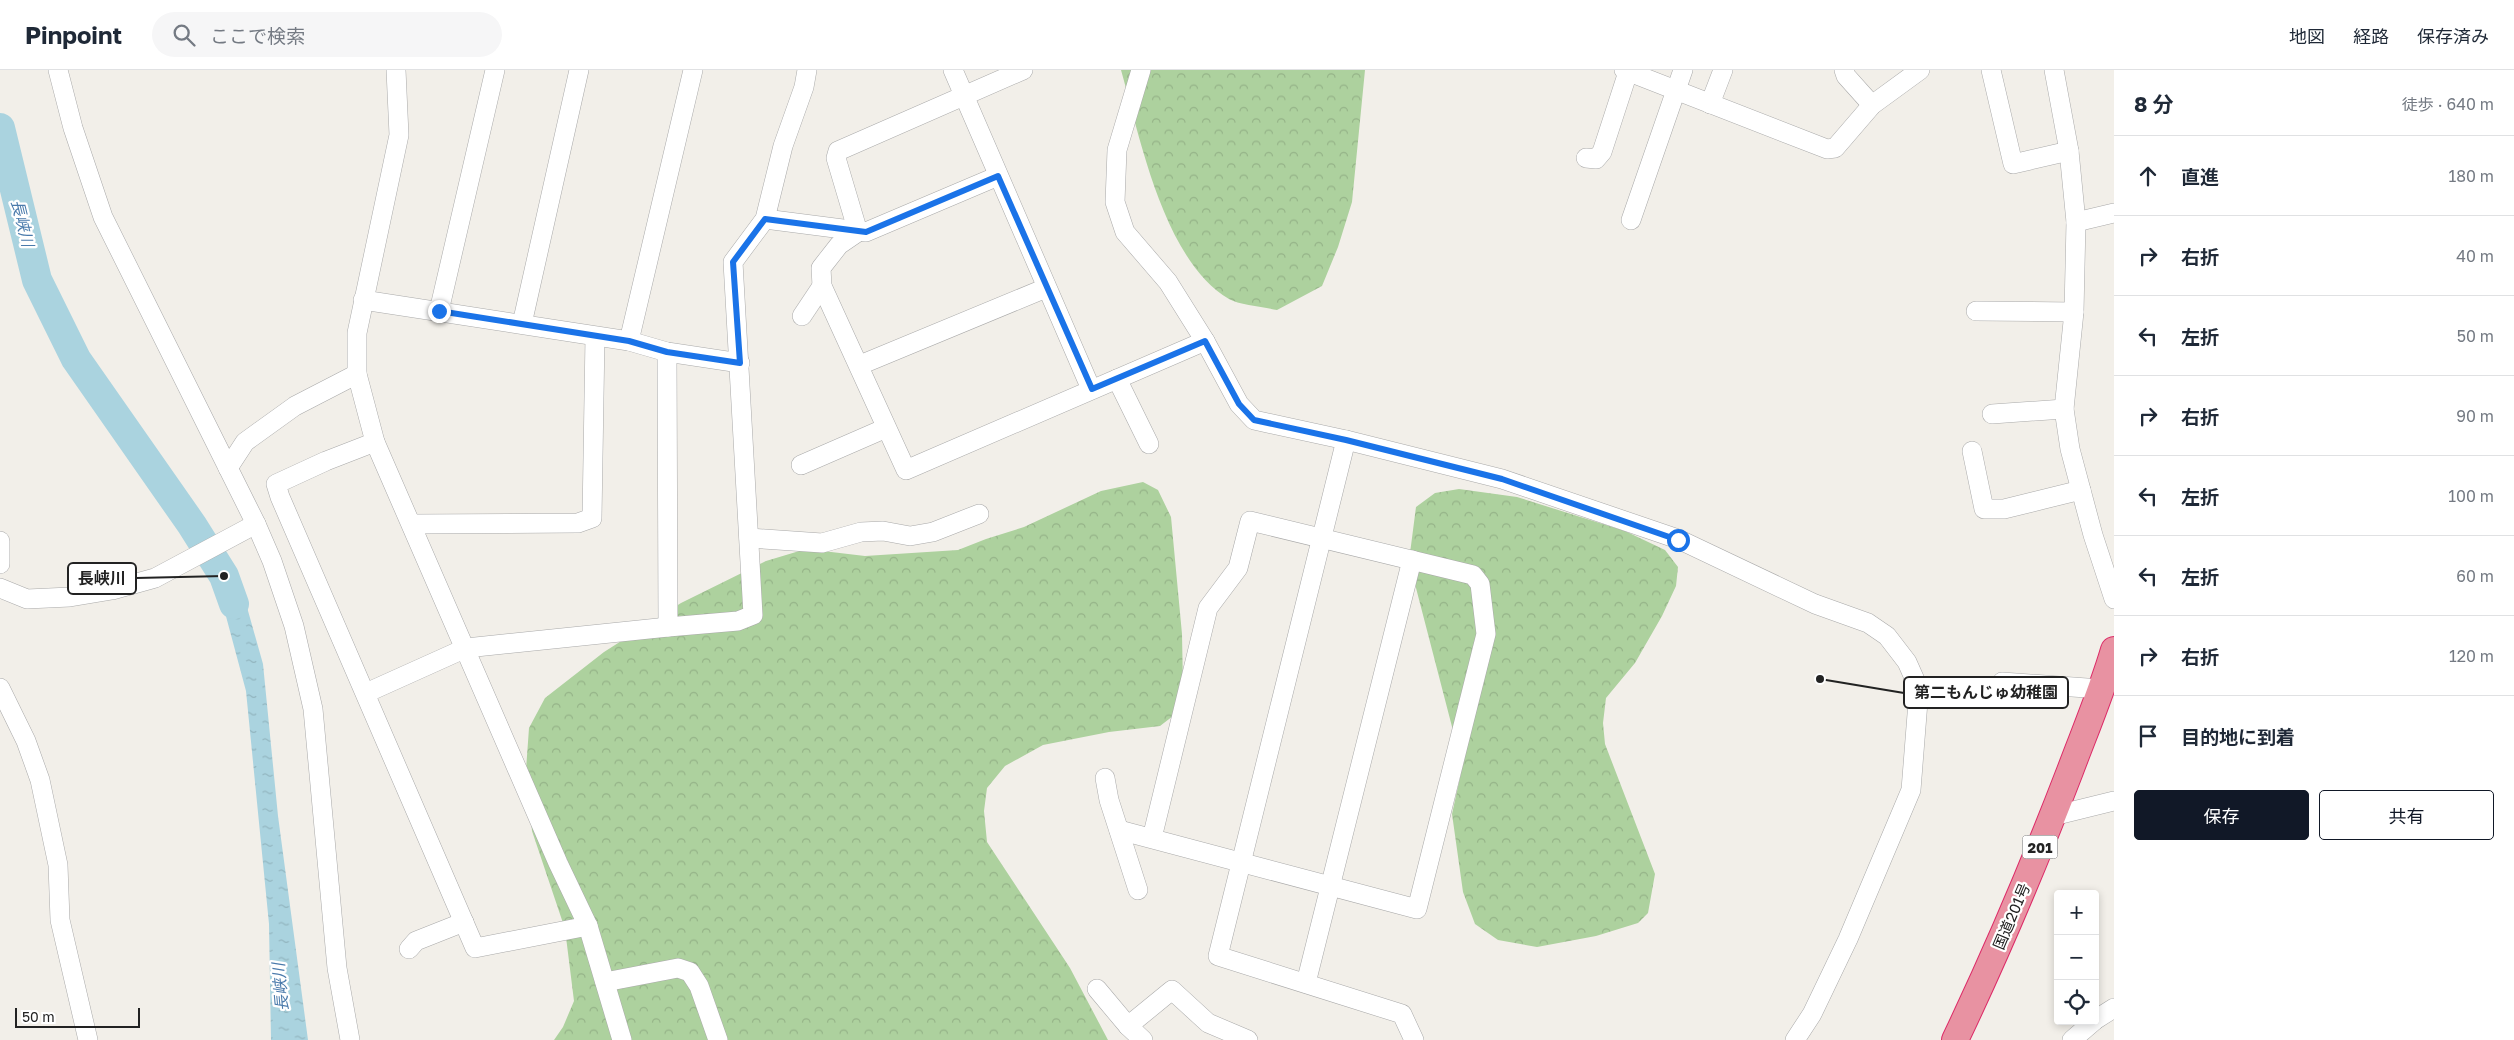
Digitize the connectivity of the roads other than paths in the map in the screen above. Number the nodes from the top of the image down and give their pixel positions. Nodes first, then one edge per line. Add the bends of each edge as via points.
1 (58, 70) edge
2 (396, 70) edge
3 (495, 70) edge
4 (579, 70) edge
5 (693, 70) edge
6 (818, 70) edge
7 (953, 70) edge
8 (1022, 70) edge
9 (1141, 70) edge
10 (1683, 70) edge
11 (1722, 70) edge
12 (1844, 70) edge
13 (1920, 70) edge
14 (1991, 70) edge
15 (2054, 70) edge
16 (1626, 71) edge
17 (805, 78) edge
18 (1675, 91) junction
19 (965, 96) junction
20 (1710, 104) junction
21 (1872, 105) junction
22 (2069, 152) junction
23 (1586, 158) dead end
24 (998, 176) junction
25 (2114, 214) edge
26 (765, 219) junction
27 (1631, 220) dead end
28 (2076, 222) junction
29 (858, 232) junction
30 (822, 286) junction
31 (1046, 288) junction
32 (363, 300) junction
33 (439, 311) junction
34 (1976, 312) dead end
35 (2074, 312) junction
36 (802, 316) dead end
37 (522, 324) junction
38 (595, 337) junction
39 (629, 341) junction
40 (1205, 341) junction
41 (667, 352) junction
42 (740, 363) junction
43 (860, 365) junction
44 (356, 374) junction
45 (1117, 379) junction
46 (1092, 389) junction
47 (2064, 409) junction
48 (1992, 414) dead end
49 (886, 428) junction
50 (1346, 440) junction
51 (375, 442) junction
52 (1149, 444) dead end
53 (1972, 451) dead end
54 (801, 465) dead end
55 (228, 468) junction
56 (2082, 490) junction
57 (979, 514) dead end
58 (256, 524) junction
59 (412, 524) junction
60 (749, 538) junction
61 (1321, 538) junction
62 (0, 541) edge
63 (1412, 560) junction
64 (0, 564) edge
65 (0, 588) edge
66 (2114, 599) edge
67 (668, 627) junction
68 (466, 648) junction
69 (2114, 650) edge
70 (2002, 682) dead end
71 (2107, 685) edge
72 (0, 688) edge
73 (366, 693) junction
74 (1106, 778) dead end
75 (2114, 801) edge
76 (2053, 816) junction
77 (1119, 830) junction
78 (1152, 838) junction
79 (1242, 862) junction
80 (1330, 888) junction
81 (1138, 890) dead end
82 (464, 922) junction
83 (588, 926) junction
84 (411, 939) dead end
85 (605, 982) junction
86 (1306, 983) junction
87 (1097, 990) dead end
88 (2114, 1008) edge
89 (2099, 1018) edge
90 (2090, 1025) edge
91 (1128, 1026) junction
92 (88, 1040) edge
93 (350, 1040) edge
94 (622, 1040) edge
95 (718, 1040) edge
96 (1143, 1040) edge
97 (1248, 1040) edge
98 (1414, 1040) edge
99 (1794, 1040) edge
100 (1955, 1040) edge
101 (2072, 1040) edge

1 - 55 street via 73,128 103,217
2 - 32 street via 399,135
3 - 33 street
4 - 37 street
5 - 39 street
6 - 17 street
7 - 19 street
8 - 19 street
9 - 40 street via 1117,150 1115,202 1125,232 1168,282
10 - 18 street
11 - 20 street
12 - 21 street
13 - 21 street
14 - 22 street via 2013,164
15 - 22 street
16 - 18 street
16 - 23 street via 1602,152 1596,159
17 - 26 street via 783,146
18 - 20 street
18 - 27 street
19 - 24 street
19 - 29 street via 838,151 836,158
20 - 21 street via 1827,149 1835,148
22 - 28 street
24 - 29 street via 866,232
24 - 31 street
25 - 28 street
26 - 29 street
26 - 42 street via 733,262
28 - 35 street
29 - 30 street via 839,245 821,268
30 - 36 street
30 - 43 street
31 - 43 street
31 - 46 street
32 - 33 street
32 - 44 street via 357,333
33 - 37 street
34 - 35 street
35 - 47 street
37 - 38 street
38 - 39 street
38 - 59 street via 592,518 578,523
39 - 41 street
40 - 45 street
40 - 50 street via 1239,404 1254,420
41 - 42 street
41 - 67 street
42 - 60 street
43 - 49 street
44 - 51 street
44 - 55 street via 295,406 245,442
45 - 46 street
45 - 52 street
46 - 49 street via 906,470
47 - 48 street
47 - 56 street via 2070,449
49 - 54 street
50 - 61 street
50 - 99 street via 1502,479 1678,540 1815,604 1868,622 1887,636 1907,662 1919,689 1911,790 1848,939 1812,1014
51 - 59 street
51 - 73 street via 276,484
53 - 56 street via 1984,509 2004,509
55 - 58 street
56 - 66 street
57 - 60 street via 933,532 910,536 883,531 861,532 822,543
58 - 65 street via 154,578 112,590 70,597 27,599
58 - 93 street via 294,626 313,708 337,968
59 - 68 street
60 - 67 street via 753,615 738,622
61 - 63 street
61 - 78 street via 1250,521 1238,568 1208,608
61 - 79 street
62 - 64 street
63 - 80 street
63 - 80 street via 1473,576 1480,584 1486,634 1467,711 1417,909
67 - 68 street
68 - 73 street
68 - 83 street
69 - 71 highway, 国道201号 / 201
70 - 71 street
71 - 76 highway, 国道201号 / 201
72 - 92 street via 26,741 40,780 58,865 60,920
73 - 82 street
74 - 77 street
75 - 76 street
76 - 100 highway, 国道201号 / 201
77 - 78 street
77 - 81 street
78 - 79 street
79 - 80 street
79 - 86 street via 1218,956
80 - 86 street
82 - 83 street via 475,948
82 - 84 street
83 - 85 street
85 - 94 street
85 - 95 street via 678,968 690,972 699,986
86 - 98 street via 1402,1014
87 - 91 street
88 - 89 street
90 - 101 street
91 - 96 street
91 - 97 street via 1172,990 1208,1023

